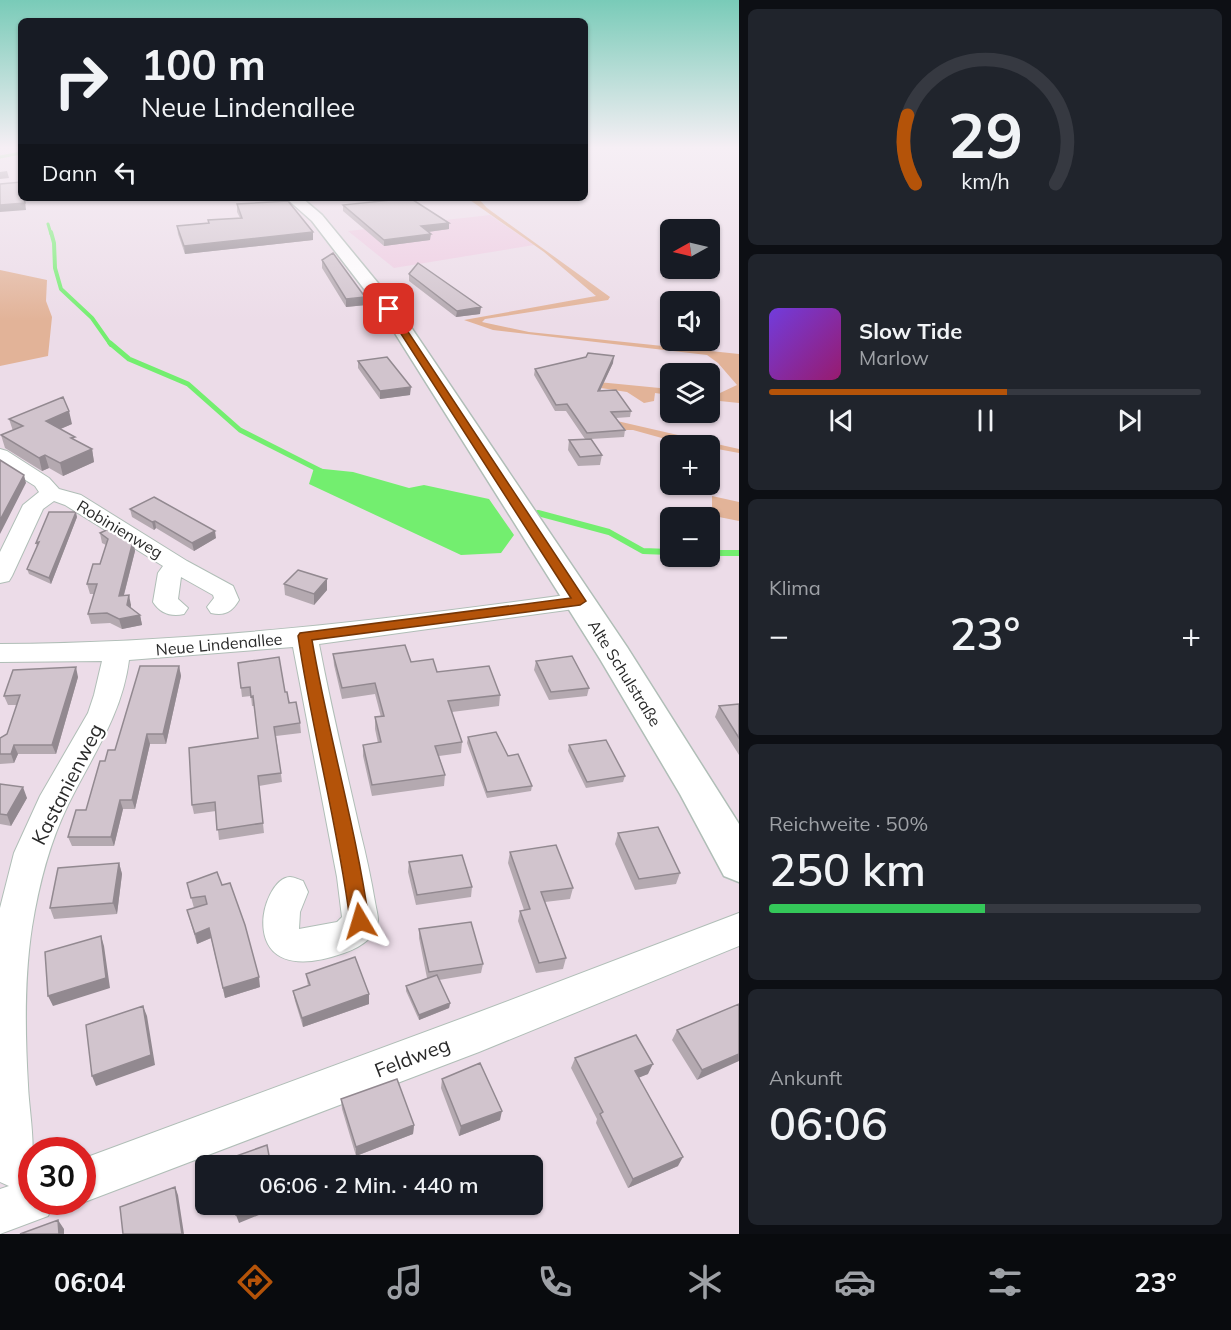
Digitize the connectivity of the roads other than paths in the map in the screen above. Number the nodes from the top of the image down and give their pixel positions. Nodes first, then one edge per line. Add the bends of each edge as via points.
1 (302, 206) edge
2 (0, 456) edge
3 (51, 494) junction
4 (179, 566) junction
5 (0, 576) edge
6 (580, 601) junction
7 (220, 607) dead end
8 (175, 608) dead end
9 (304, 636) junction
10 (0, 653) edge
11 (116, 653) junction
12 (739, 863) edge
13 (291, 892) dead end
14 (739, 929) edge
15 (18, 1157) edge
16 (96, 1176) edge
17 (18, 1188) edge
18 (0, 1212) edge

1 - 6 street, Alte Schulstraße via 317,218 389,309
2 - 3 street, Robinienweg via 42,482
3 - 4 street, Robinienweg via 73,500
3 - 5 street via 34,505
4 - 7 street, Robinienweg via 224,591 227,600
4 - 8 street, Robinienweg via 170,573 165,602
6 - 9 street, Neue Lindenallee
6 - 12 street, Alte Schulstraße via 694,783
9 - 11 street, Neue Lindenallee
9 - 13 street via 360,921 349,935 300,947 291,945 280,924 282,906
10 - 11 street, Neue Lindenallee
11 - 15 street, Kastanienweg via 101,718 46,818 10,922 4,969 6,1080
14 - 16 street, Feldweg via 479,1032
17 - 18 street

